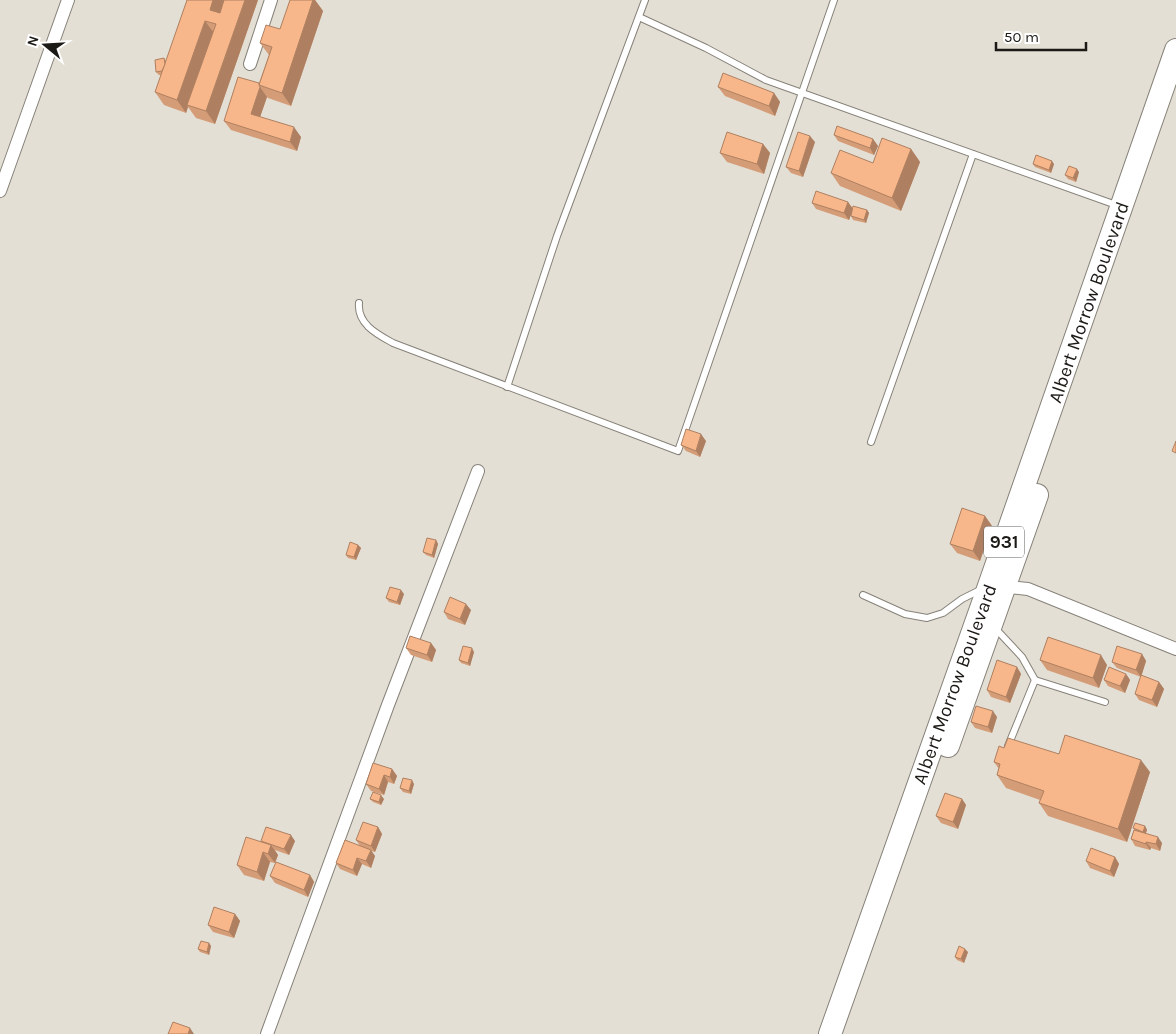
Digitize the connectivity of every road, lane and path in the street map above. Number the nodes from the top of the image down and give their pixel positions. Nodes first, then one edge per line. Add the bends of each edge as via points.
1 (68, 0) edge
2 (271, 0) edge
3 (645, 0) edge
4 (834, 0) edge
5 (639, 18) junction
6 (1176, 50) edge
7 (250, 64) dead end
8 (802, 94) junction
9 (1176, 94) edge
10 (973, 154) junction
11 (0, 191) edge
12 (1121, 206) junction
13 (359, 303) dead end
14 (507, 387) junction
15 (871, 442) dead end
16 (478, 471) dead end
17 (997, 586) junction
18 (863, 595) dead end
19 (992, 624) junction
20 (1176, 649) edge
21 (1035, 680) junction
22 (1105, 702) dead end
23 (1005, 754) edge
24 (267, 1034) edge
25 (830, 1034) edge
26 (846, 1034) edge

1 - 11 street
2 - 7 street
3 - 5 lane
4 - 8 lane
5 - 8 lane via 766,80
5 - 14 lane via 557,236
6 - 12 highway, Albert Morrow Boulevard / 931
8 - 10 lane
8 - 14 lane via 678,451
9 - 17 highway, Albert Morrow Boulevard / 931
10 - 12 lane
10 - 15 lane
12 - 17 highway, Albert Morrow Boulevard / 931
13 - 14 lane via 360,317 384,338
16 - 24 street
17 - 18 lane via 962,599 943,613 927,618 905,614
17 - 19 highway, Albert Morrow Boulevard / 931
17 - 20 street via 1028,589
17 - 25 highway, Albert Morrow Boulevard / 931
19 - 21 lane via 1022,657
19 - 26 highway, Albert Morrow Boulevard / 931
21 - 22 lane
21 - 23 lane

